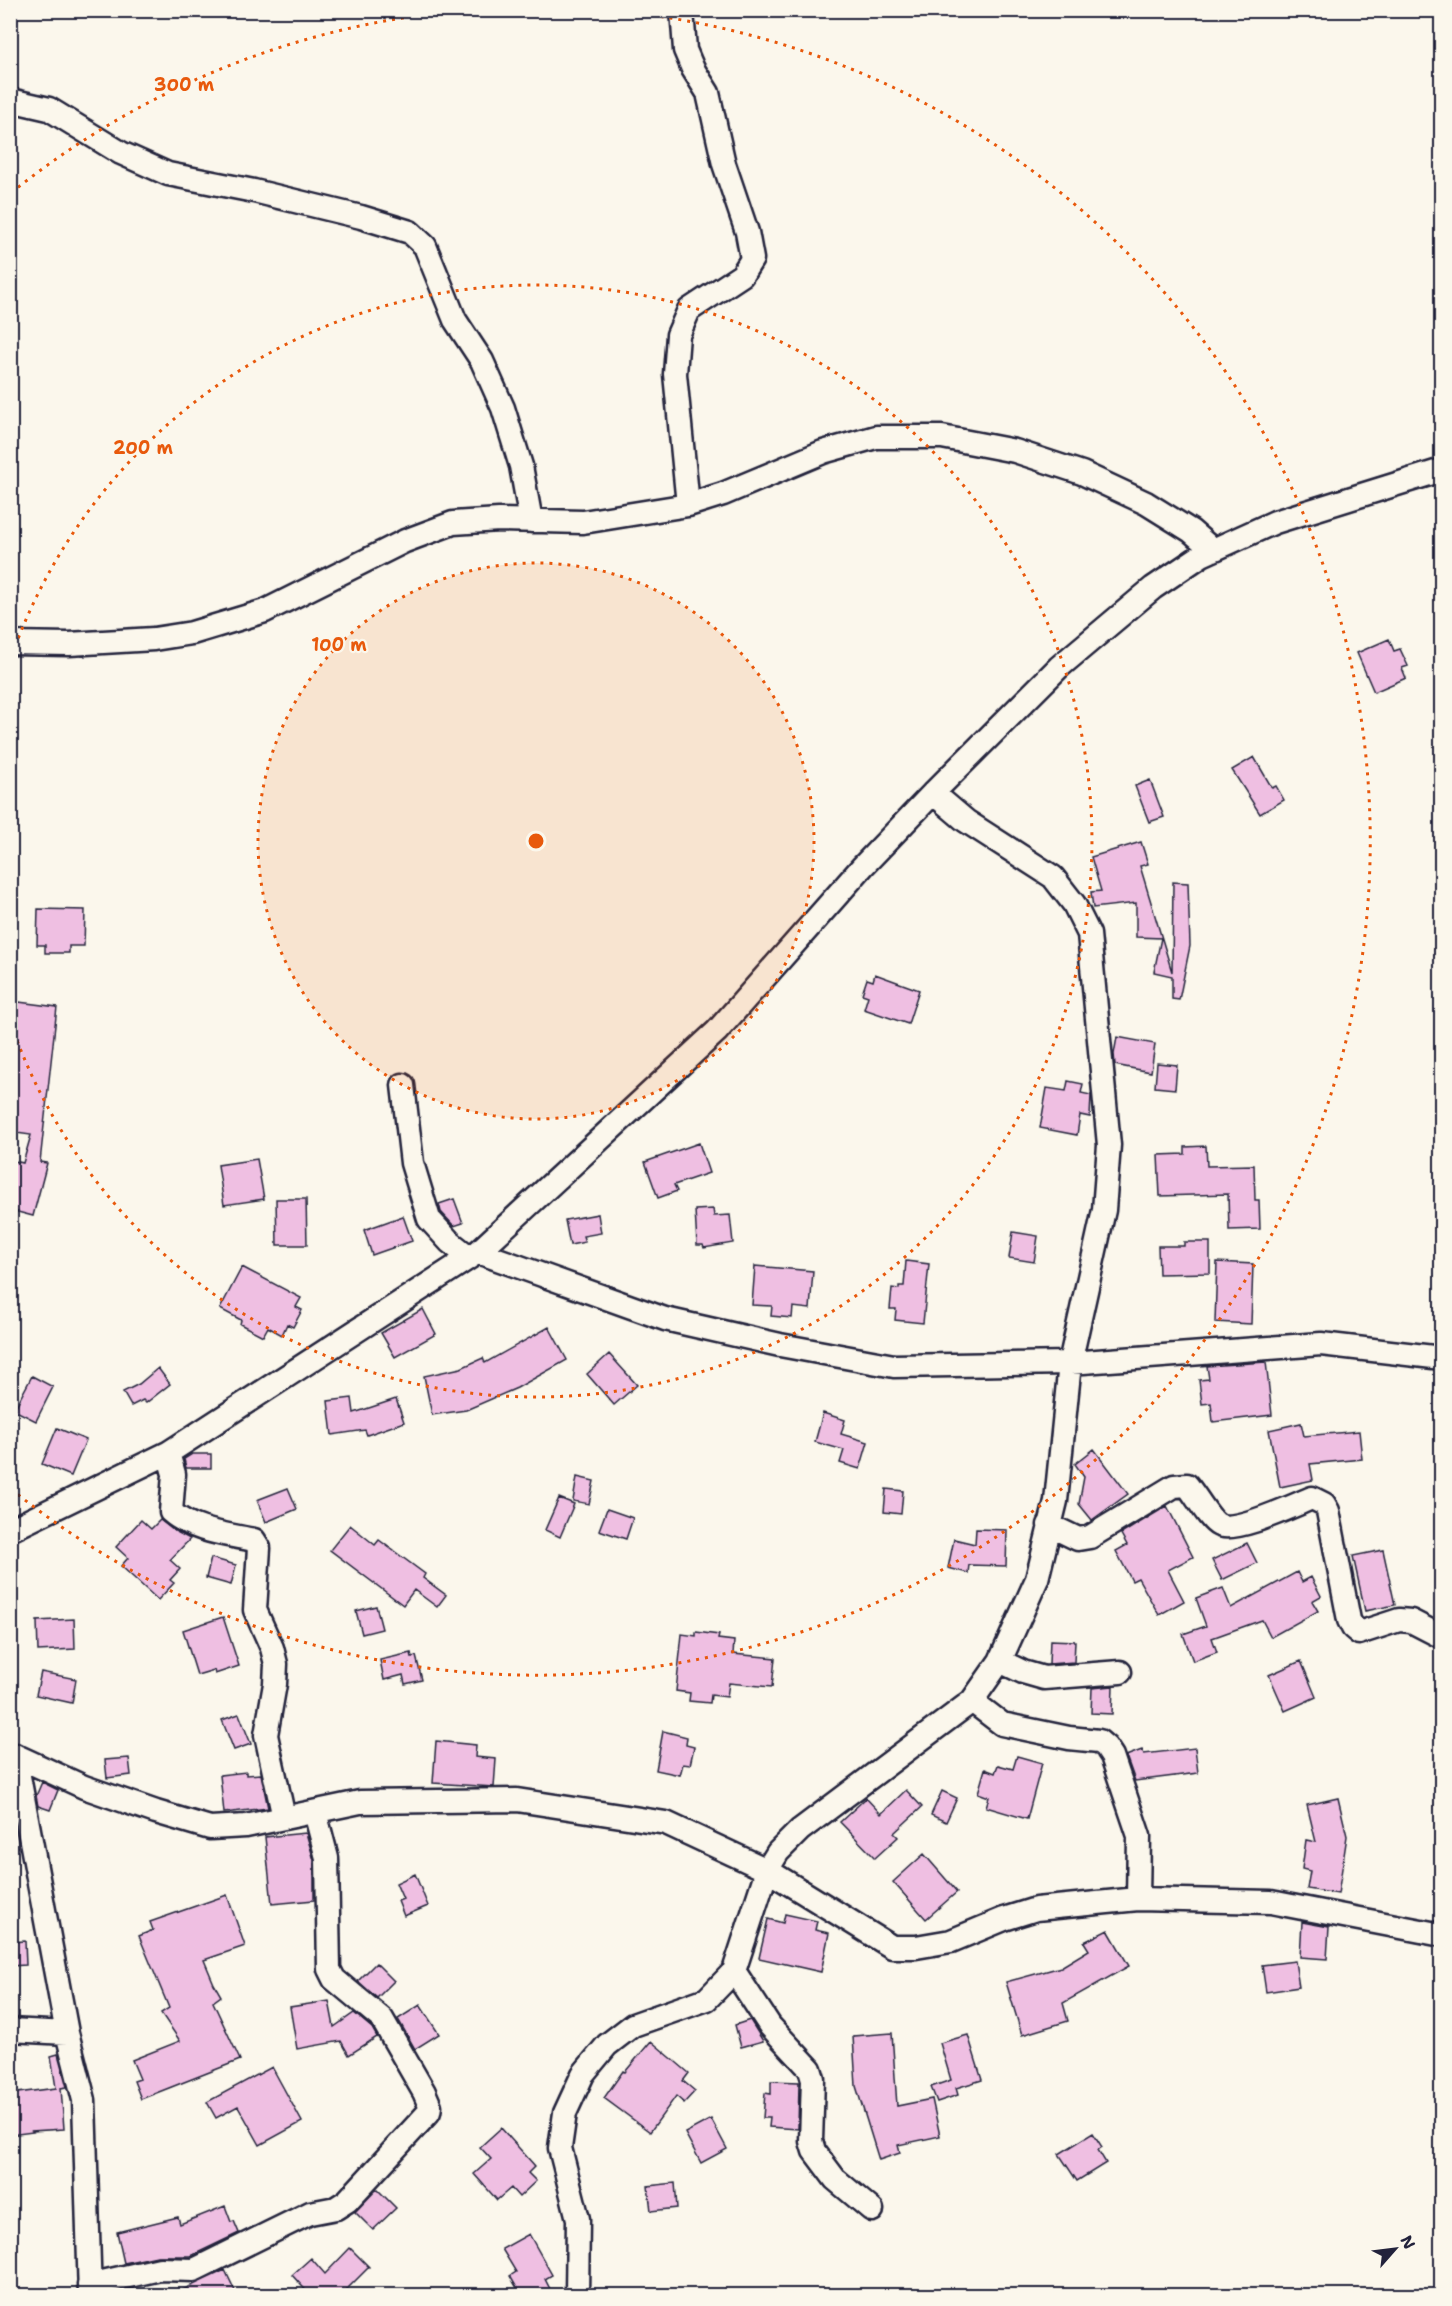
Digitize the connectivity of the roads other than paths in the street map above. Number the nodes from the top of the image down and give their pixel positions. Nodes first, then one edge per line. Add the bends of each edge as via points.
1 (682, 10) edge
2 (10, 100) edge
3 (1442, 470) edge
4 (688, 505) junction
5 (531, 521) junction
6 (1213, 550) junction
7 (10, 643) edge
8 (933, 793) junction
9 (403, 1085) dead end
10 (474, 1254) junction
11 (1442, 1358) edge
12 (1070, 1363) junction
13 (168, 1453) junction
14 (1049, 1525) junction
15 (10, 1530) edge
16 (1442, 1637) edge
17 (1000, 1661) junction
18 (1120, 1672) dead end
19 (972, 1701) junction
20 (13, 1754) edge
21 (315, 1812) junction
22 (284, 1818) junction
23 (767, 1870) junction
24 (1138, 1899) junction
25 (1442, 1935) edge
26 (734, 1971) junction
27 (10, 2030) edge
28 (67, 2034) junction
29 (872, 2211) dead end
30 (89, 2290) edge
31 (577, 2295) edge

1 - 4 street via 686,50 708,93 752,259 742,275 689,310 678,335 675,374
2 - 5 street via 49,109 122,153 168,174 254,191 410,232 425,246 455,320 482,361 503,408 521,466
3 - 6 street via 1275,522
4 - 5 street via 583,522
4 - 6 street via 823,452 876,437 942,437 1015,451 1082,473 1146,503
5 - 7 street via 453,523 405,541 265,611 192,633 154,639
6 - 8 street via 1153,588 1109,623 1059,667
8 - 10 street via 717,1031
8 - 12 street via 966,821 1053,877 1074,904 1089,934 1109,1145 1104,1210
9 - 10 street via 412,1163 429,1218 450,1242
10 - 12 street via 665,1319 894,1366
10 - 13 street
11 - 12 street via 1322,1344
12 - 14 street via 1056,1501
13 - 15 street
13 - 22 street via 174,1474 171,1512 182,1522 254,1540 259,1548 255,1610 276,1665 266,1736
14 - 16 street via 1078,1539 1090,1537 1174,1486 1187,1485 1217,1525 1228,1527 1312,1498 1328,1511 1353,1628 1359,1633 1399,1620 1411,1621
14 - 17 street via 1037,1578
17 - 18 street via 1044,1678
17 - 19 street
19 - 23 street via 800,1830
19 - 24 street via 1002,1724 1099,1741 1106,1747 1139,1836
20 - 22 street via 84,1787 210,1828
20 - 28 street
21 - 22 street
21 - 23 street via 360,1802 517,1800 666,1824
21 - 30 street via 327,1858 329,1970 334,1979 382,2019 424,2092 429,2112 347,2201 336,2208 310,2213 194,2270 160,2270
23 - 24 street via 892,1947 951,1941 1036,1909
23 - 26 street
24 - 25 street via 1271,1902
26 - 29 street via 770,2026 810,2069 814,2151 835,2179
26 - 31 street via 707,1999 633,2025 607,2045 583,2074 565,2113 560,2148 578,2218
27 - 28 street
28 - 30 street via 84,2100

